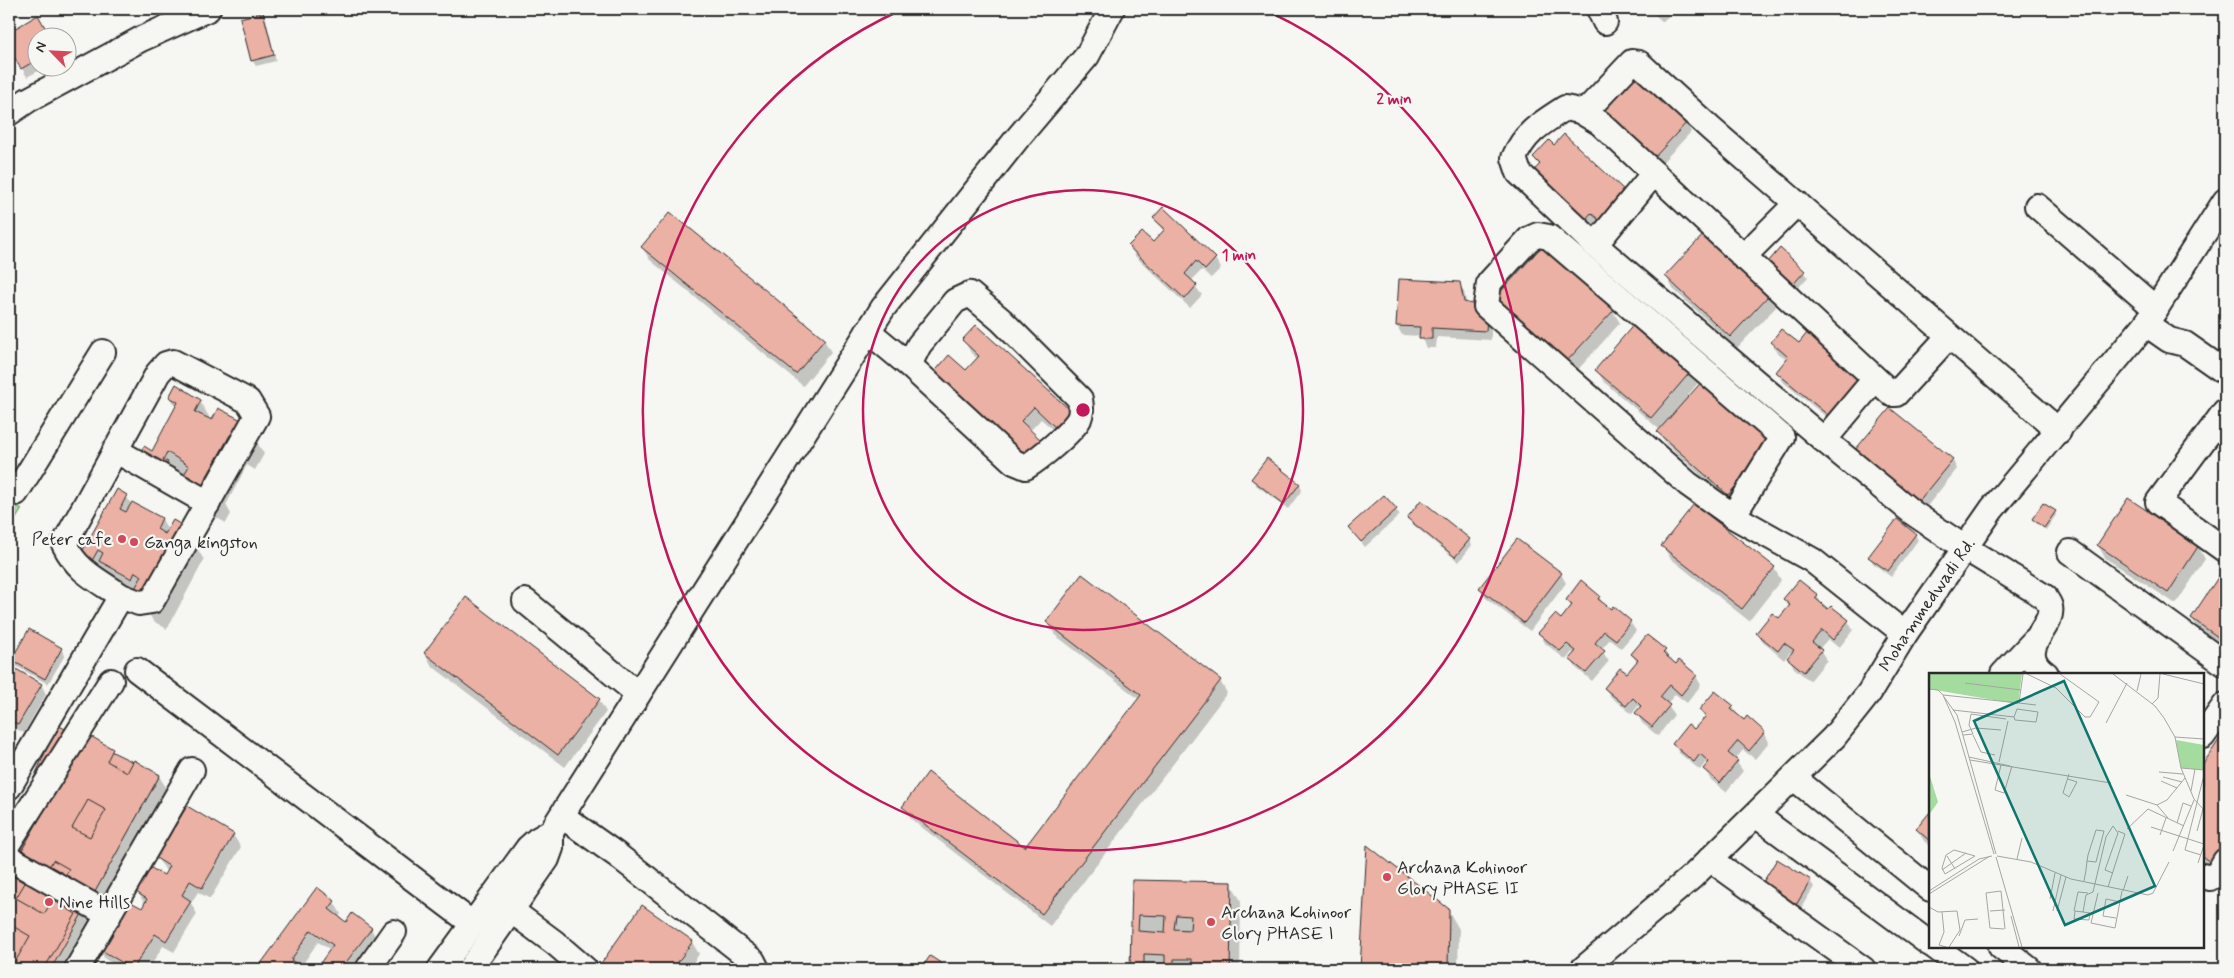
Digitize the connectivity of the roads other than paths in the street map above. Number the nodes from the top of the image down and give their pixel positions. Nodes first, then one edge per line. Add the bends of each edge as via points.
1 (208, 9) edge
2 (1112, 9) edge
3 (9, 113) edge
4 (1584, 113) junction
5 (1654, 173) junction
6 (2225, 201) edge
7 (1797, 203) junction
8 (2037, 206) dead end
9 (1595, 245) junction
10 (1743, 257) junction
11 (2152, 315) junction
12 (868, 331) junction
13 (1948, 336) junction
14 (103, 352) dead end
15 (909, 365) junction
16 (2225, 372) edge
17 (1875, 379) junction
18 (2225, 411) edge
19 (2059, 431) junction
20 (1824, 440) junction
21 (115, 450) junction
22 (11, 496) edge
23 (208, 503) junction
24 (1733, 516) junction
25 (1965, 548) junction
26 (2225, 550) edge
27 (2070, 552) dead end
28 (121, 596) junction
29 (525, 601) dead end
30 (1905, 634) junction
31 (2034, 641) junction
32 (2225, 664) edge
33 (136, 670) dead end
34 (2004, 673) edge
35 (2045, 673) edge
36 (111, 681) dead end
37 (638, 694) junction
38 (2225, 706) edge
39 (2204, 735) edge
40 (192, 770) dead end
41 (1794, 778) junction
42 (9, 787) edge
43 (1756, 815) junction
44 (556, 824) junction
45 (9, 842) edge
46 (9, 858) edge
47 (1710, 859) junction
48 (2225, 861) edge
49 (2204, 876) edge
50 (1929, 888) edge
51 (512, 911) junction
52 (108, 915) junction
53 (473, 924) junction
54 (394, 932) dead end
55 (1929, 943) edge
56 (1935, 948) edge
57 (2003, 948) edge
58 (77, 969) edge
59 (368, 969) edge
60 (440, 969) edge
61 (470, 969) edge
62 (585, 969) edge
63 (756, 969) edge
64 (1583, 969) edge
65 (1863, 969) edge
66 (1965, 969) edge
67 (2029, 969) edge

1 - 3 street via 141,38
2 - 12 street via 1087,56 1016,140
4 - 5 street via 1600,123
4 - 7 street via 1632,62 1639,63
4 - 9 street via 1565,108 1520,142 1514,158 1518,173
5 - 9 street
5 - 10 street
6 - 11 street, Mohammedwadi Rd.
7 - 10 street
7 - 13 street
8 - 11 street
9 - 20 street
10 - 17 street
11 - 16 street via 2169,340 2185,344
11 - 19 street, Mohammedwadi Rd.
12 - 15 street
12 - 37 street
13 - 17 street via 1896,394
13 - 19 street
14 - 22 street
15 - 15 street via 1014,462 1026,467 1047,453 1078,420 1082,409 1080,399 1001,320 970,294 955,301 918,345
17 - 20 street
18 - 26 street via 2158,502
19 - 25 street, Mohammedwadi Rd. via 1992,509
20 - 25 street via 1913,513
21 - 23 street
21 - 23 street via 166,364 173,362 248,401 257,416
21 - 28 street via 64,544 72,561
23 - 28 street via 152,601 139,603
24 - 24 street via 1688,484 1486,306 1489,282 1529,239 1549,237 1782,437
24 - 30 street via 1812,560
25 - 30 street, Mohammedwadi Rd.
25 - 31 street via 2044,597 2050,607 2050,617
27 - 32 street
28 - 42 street
29 - 37 street
30 - 41 street, Mohammedwadi Rd. via 1869,693 1834,737
31 - 34 street
31 - 35 street via 2037,667
33 - 53 street
36 - 45 street
37 - 44 street
38 - 39 street
40 - 52 street
41 - 43 street, Mohammedwadi Rd.
41 - 50 street
43 - 47 street, Mohammedwadi Rd.
43 - 55 street
44 - 51 street via 547,859
44 - 53 street via 528,848
44 - 63 street via 617,855 753,961
46 - 52 street
47 - 64 street, Mohammedwadi Rd.
47 - 65 street
48 - 49 street via 2218,873 2210,878
51 - 61 street
51 - 62 street
52 - 58 street
53 - 60 street
54 - 59 street
56 - 66 street
57 - 67 street

